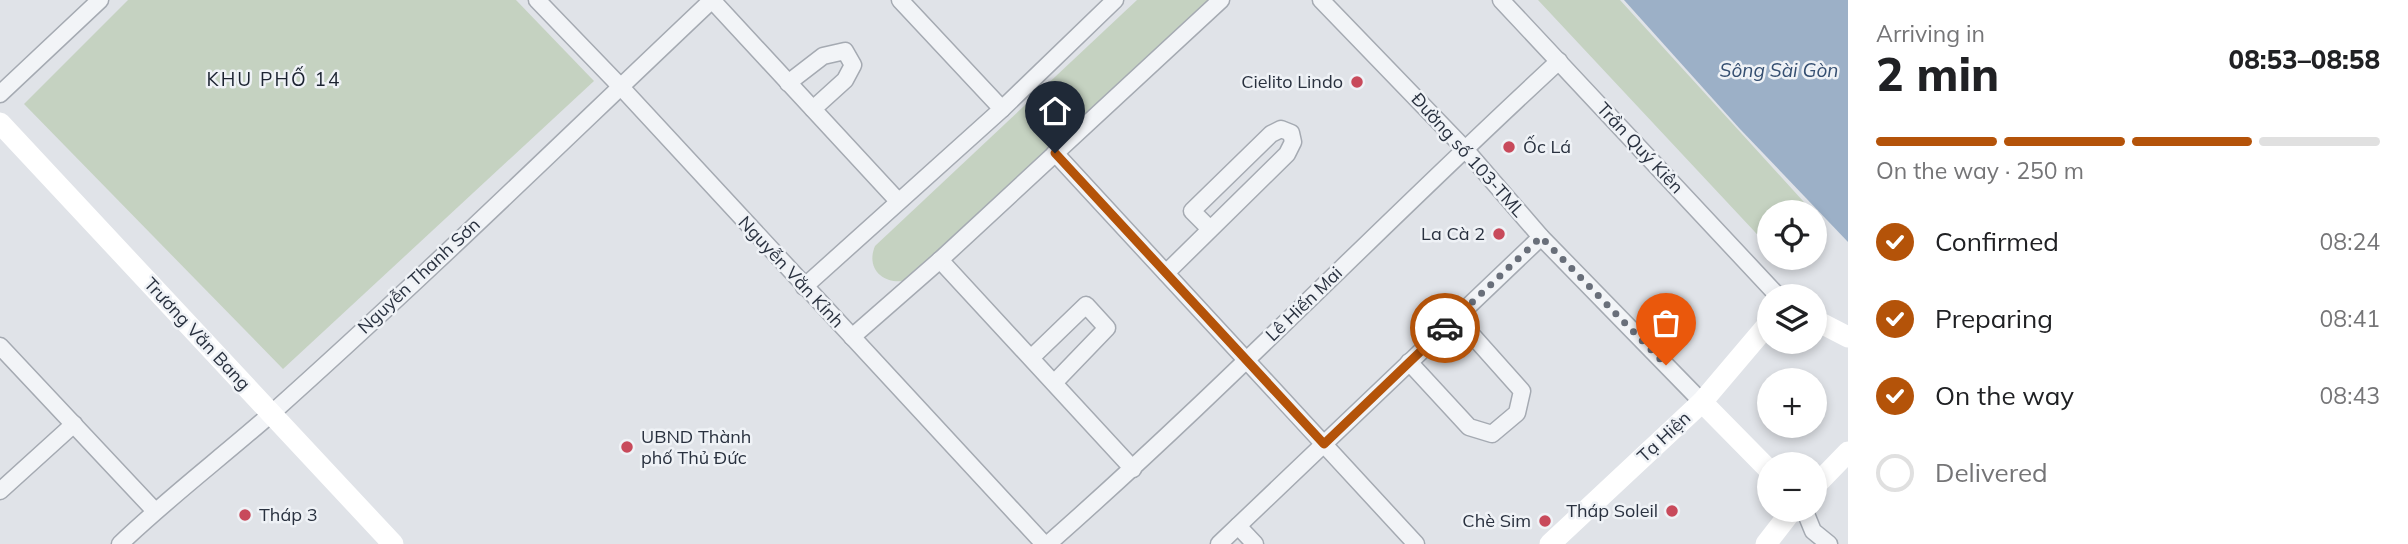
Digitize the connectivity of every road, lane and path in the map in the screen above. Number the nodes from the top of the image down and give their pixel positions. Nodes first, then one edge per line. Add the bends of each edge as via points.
1 (537, 0) edge
2 (712, 0) edge
3 (900, 0) edge
4 (1115, 0) edge
5 (1221, 0) edge
6 (1321, 0) edge
7 (1501, 0) edge
8 (89, 4) edge
9 (1559, 61) junction
10 (788, 83) junction
11 (620, 86) junction
12 (0, 94) edge
13 (813, 109) junction
14 (1002, 109) junction
15 (0, 123) edge
16 (1464, 148) junction
17 (1055, 153) junction
18 (898, 201) junction
19 (1210, 229) junction
20 (1541, 237) junction
21 (940, 260) junction
22 (1166, 273) junction
23 (1767, 284) edge
24 (804, 287) junction
25 (1456, 317) junction
26 (1827, 328) edge
27 (852, 337) junction
28 (1757, 337) edge
29 (1847, 342) edge
30 (0, 346) edge
31 (1031, 358) junction
32 (1246, 360) junction
33 (1409, 362) junction
34 (1054, 383) junction
35 (1702, 402) junction
36 (271, 413) junction
37 (74, 424) junction
38 (1324, 444) junction
39 (1848, 452) edge
40 (1757, 458) edge
41 (1133, 469) junction
42 (1827, 474) edge
43 (0, 491) edge
44 (155, 511) junction
45 (1783, 522) edge
46 (1809, 522) edge
47 (1238, 526) junction
48 (120, 544) edge
49 (393, 544) edge
50 (1046, 544) edge
51 (1219, 544) edge
52 (1255, 544) edge
53 (1416, 544) edge
54 (1550, 544) edge
55 (1766, 544) edge
56 (1829, 544) edge

1 - 11 street, Nguyễn Văn Kỉnh
2 - 10 street
2 - 11 street, Nguyễn Thanh Sơn
3 - 14 street
4 - 14 street
5 - 17 street
6 - 16 street, Đường số 103-TML
7 - 9 street, Trần Quý Kiên
8 - 12 street
9 - 16 street, Lê Hiến Mai
9 - 23 street, Trần Quý Kiên
10 - 13 street
10 - 13 street via 823,56 845,51 853,65 845,80
11 - 24 street, Nguyễn Văn Kỉnh
11 - 36 street, Nguyễn Thanh Sơn
13 - 18 street
14 - 18 street
15 - 36 street, Trương Văn Bang
16 - 20 street, Đường số 103-TML
16 - 32 street, Lê Hiến Mai
17 - 21 street
17 - 22 street
18 - 24 street
19 - 19 street via 1287,154 1293,142 1291,132 1281,129 1271,134 1192,211
19 - 22 street
20 - 25 street
20 - 35 street, Đường số 103-TML
21 - 27 street
21 - 31 street
22 - 32 street
24 - 27 street, Nguyễn Văn Kỉnh
25 - 33 street
25 - 33 street via 1522,391 1517,413 1492,434 1469,427
26 - 29 street
27 - 50 street, Nguyễn Văn Kỉnh
28 - 35 street, Tạ Hiện
30 - 37 street
31 - 34 street
31 - 34 street via 1086,305 1093,312 1107,328
32 - 38 street
32 - 41 street, Lê Hiến Mai
33 - 38 street
34 - 41 street
35 - 40 street
35 - 54 street, Tạ Hiện
36 - 44 street, Nguyễn Thanh Sơn
36 - 49 street, Trương Văn Bang
37 - 43 street
37 - 44 street
38 - 47 street
38 - 53 street
39 - 42 street
41 - 50 street, Lê Hiến Mai
44 - 48 street, Nguyễn Thanh Sơn
45 - 55 street
46 - 56 street
47 - 51 street
47 - 52 street

